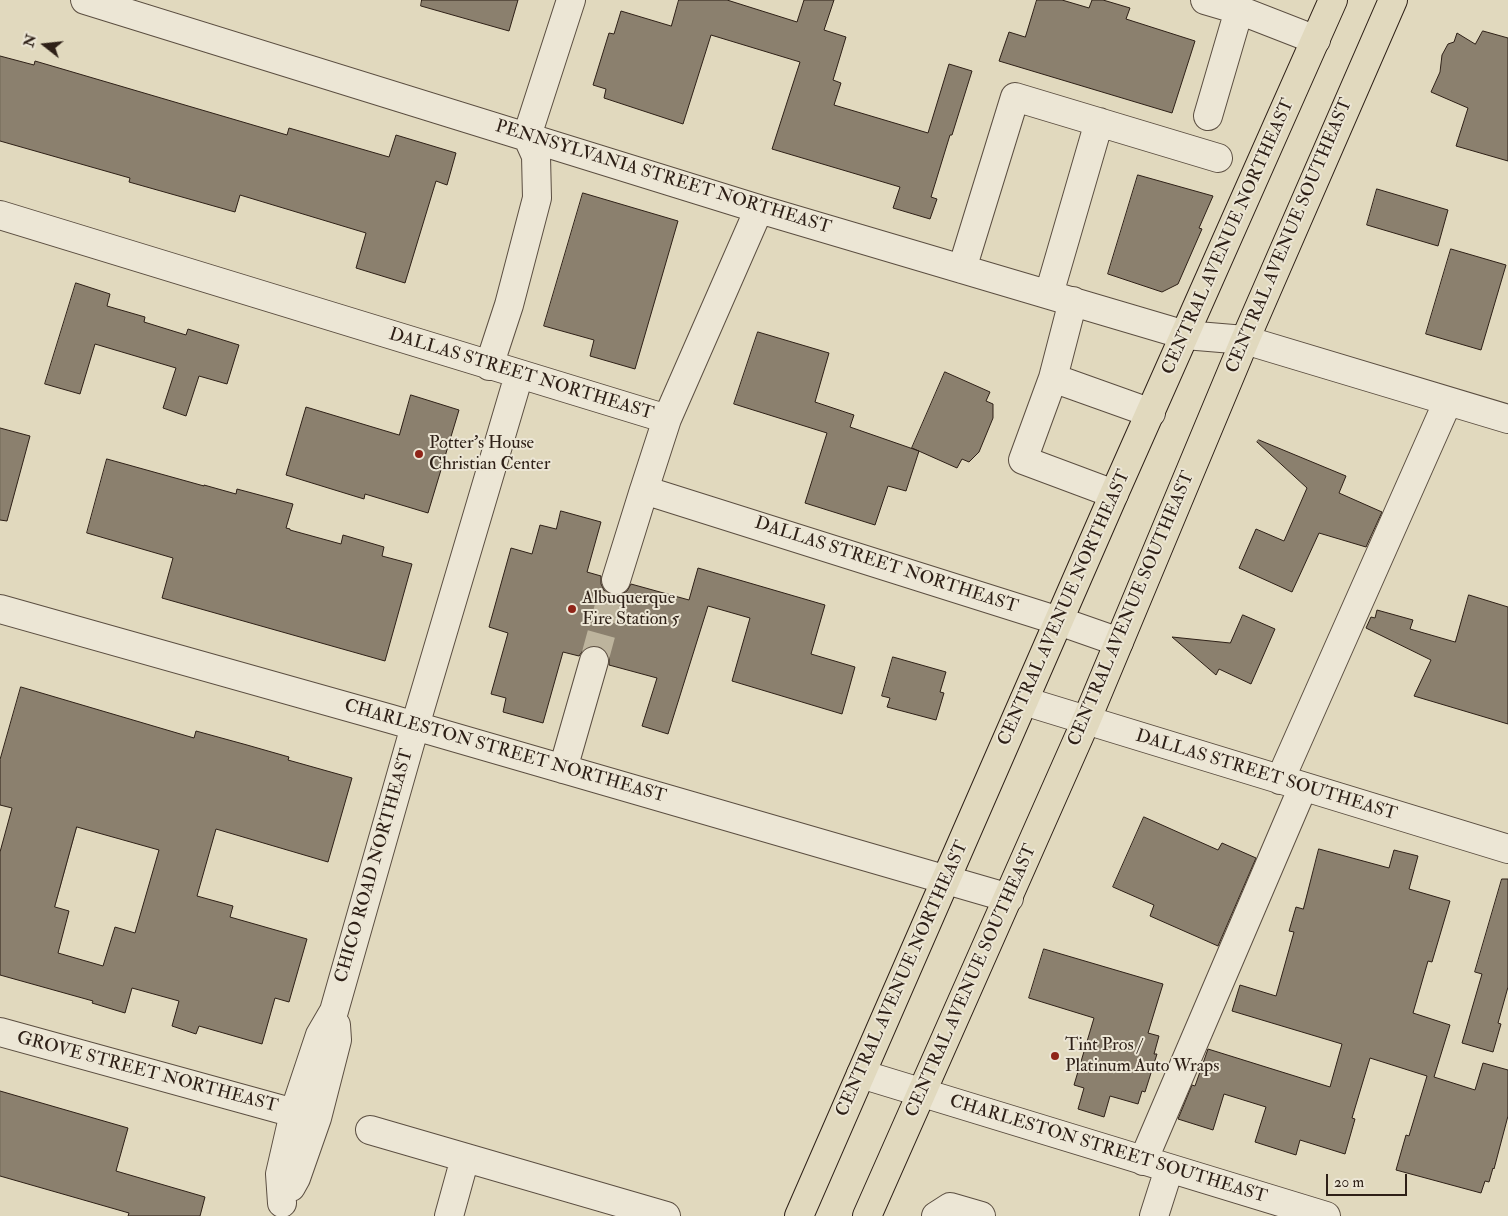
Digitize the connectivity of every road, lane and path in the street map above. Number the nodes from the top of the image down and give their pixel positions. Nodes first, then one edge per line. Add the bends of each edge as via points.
1 (85, 0) edge
2 (570, 0) edge
3 (1205, 0) edge
4 (1333, 0) edge
5 (1393, 0) edge
6 (1239, 10) junction
7 (1316, 40) junction
8 (1208, 116) dead end
9 (1099, 122) junction
10 (527, 136) junction
11 (1218, 158) dead end
12 (759, 210) junction
13 (0, 215) edge
14 (962, 269) junction
15 (1061, 298) junction
16 (1185, 335) junction
17 (1244, 340) junction
18 (489, 366) junction
19 (519, 375) junction
20 (1052, 378) junction
21 (1448, 401) junction
22 (1151, 413) junction
23 (667, 419) junction
24 (1508, 419) edge
25 (644, 490) junction
26 (1114, 494) junction
27 (616, 580) tunnel mouth
28 (0, 609) edge
29 (1059, 621) junction
30 (1119, 642) junction
31 (594, 660) tunnel mouth
32 (1024, 702) junction
33 (1086, 721) junction
34 (415, 726) junction
35 (563, 769) junction
36 (1292, 783) junction
37 (1508, 849) edge
38 (947, 880) junction
39 (1009, 898) junction
40 (334, 1012) junction
41 (0, 1032) edge
42 (862, 1074) junction
43 (922, 1094) junction
44 (294, 1114) junction
45 (370, 1130) dead end
46 (465, 1158) junction
47 (1143, 1161) junction
48 (1169, 1169) junction
49 (280, 1209) edge
50 (872, 1214) edge
51 (449, 1216) edge
52 (666, 1216) edge
53 (799, 1216) edge
54 (936, 1216) edge
55 (981, 1216) edge
56 (1154, 1216) edge
57 (1326, 1216) edge

1 - 10 street, PENNSYLVANIA STREET NORTHEAST
2 - 10 street
3 - 6 street
4 - 7 main road, CENTRAL AVENUE NORTHEAST
5 - 17 main road, CENTRAL AVENUE SOUTHEAST
6 - 7 street
6 - 8 street
7 - 16 main road, CENTRAL AVENUE NORTHEAST
9 - 11 street
9 - 14 street via 1015,97
9 - 15 street
10 - 12 street, PENNSYLVANIA STREET NORTHEAST
10 - 18 street via 536,156 537,198 510,305
12 - 14 street, PENNSYLVANIA STREET NORTHEAST
12 - 23 street
13 - 18 street, DALLAS STREET NORTHEAST
14 - 15 street, PENNSYLVANIA STREET NORTHEAST
15 - 16 street, PENNSYLVANIA STREET NORTHEAST
15 - 20 street
16 - 17 street, PENNSYLVANIA STREET NORTHEAST
16 - 22 main road, CENTRAL AVENUE NORTHEAST
17 - 21 street, PENNSYLVANIA STREET NORTHEAST
17 - 30 main road, CENTRAL AVENUE SOUTHEAST
18 - 19 street, DALLAS STREET NORTHEAST
19 - 23 street, DALLAS STREET NORTHEAST
19 - 34 street, CHICO ROAD NORTHEAST
20 - 22 street
20 - 26 street via 1023,460
21 - 24 street, PENNSYLVANIA STREET NORTHEAST
21 - 36 street
22 - 26 main road, CENTRAL AVENUE NORTHEAST
23 - 25 street, DALLAS STREET NORTHEAST
25 - 27 street
25 - 29 street, DALLAS STREET NORTHEAST
26 - 29 main road, CENTRAL AVENUE NORTHEAST
28 - 34 street, CHARLESTON STREET NORTHEAST
29 - 30 street, DALLAS STREET NORTHEAST
29 - 32 main road, CENTRAL AVENUE NORTHEAST
30 - 33 main road, CENTRAL AVENUE SOUTHEAST
31 - 35 street
32 - 33 street, DALLAS STREET SOUTHEAST
32 - 38 main road, CENTRAL AVENUE NORTHEAST
33 - 36 street, DALLAS STREET SOUTHEAST
33 - 39 main road, CENTRAL AVENUE SOUTHEAST
34 - 35 street, CHARLESTON STREET NORTHEAST
34 - 40 street, CHICO ROAD NORTHEAST
35 - 38 street, CHARLESTON STREET NORTHEAST
36 - 37 street, DALLAS STREET SOUTHEAST
36 - 47 street
38 - 39 street, CHARLESTON STREET NORTHEAST
38 - 42 main road, CENTRAL AVENUE NORTHEAST
39 - 43 main road, CENTRAL AVENUE SOUTHEAST
40 - 44 street, CHICO ROAD NORTHEAST via 320,1035
40 - 49 street, CHICO ROAD NORTHEAST via 337,1040 317,1118 296,1178
41 - 44 street, GROVE STREET NORTHEAST
42 - 43 street, CHARLESTON STREET SOUTHEAST
42 - 53 main road, CENTRAL AVENUE NORTHEAST
43 - 47 street, CHARLESTON STREET SOUTHEAST
43 - 50 main road, CENTRAL AVENUE SOUTHEAST
44 - 49 street, CHICO ROAD NORTHEAST via 280,1174
45 - 46 street
46 - 51 street
46 - 52 street
47 - 48 street, CHARLESTON STREET SOUTHEAST
48 - 56 street
48 - 57 street, CHARLESTON STREET SOUTHEAST
54 - 55 street via 950,1207

